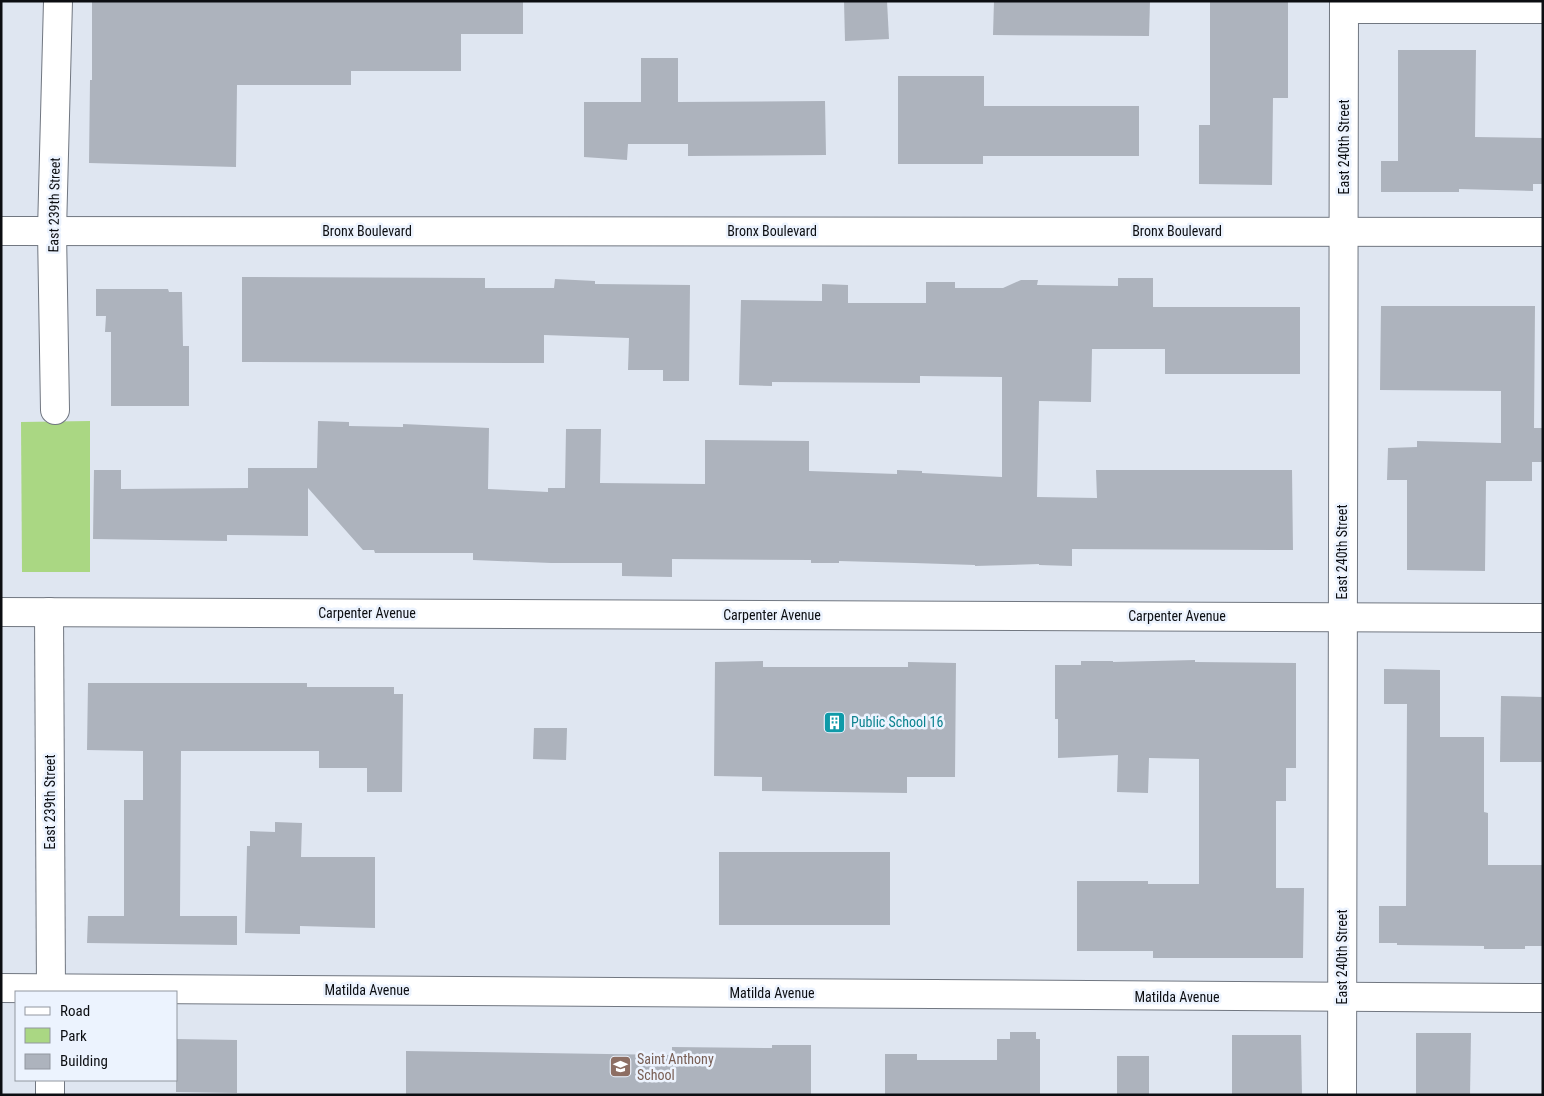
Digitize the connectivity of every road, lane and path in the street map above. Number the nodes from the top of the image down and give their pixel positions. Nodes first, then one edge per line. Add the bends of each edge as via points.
1 (58, 1) edge
2 (1345, 5) edge
3 (1543, 9) edge
4 (1, 230) edge
5 (52, 231) junction
6 (1344, 231) junction
7 (1543, 232) edge
8 (55, 410) dead end
9 (1, 612) edge
10 (50, 612) junction
11 (1342, 617) junction
12 (1543, 618) edge
13 (1, 988) edge
14 (51, 990) edge
15 (1341, 998) junction
16 (1543, 998) edge
17 (50, 1081) edge
18 (50, 1095) edge
19 (1342, 1095) edge

1 - 5 street, East 239th Street
2 - 3 street
2 - 6 street, East 240th Street
4 - 5 street, Bronx Boulevard
5 - 6 street, Bronx Boulevard
5 - 8 street, East 239th Street
6 - 7 street, Bronx Boulevard
6 - 11 street, East 240th Street
9 - 10 street, Carpenter Avenue
10 - 11 street, Carpenter Avenue
10 - 14 street, East 239th Street
11 - 12 street, Carpenter Avenue
11 - 15 street, East 240th Street
13 - 14 street, Matilda Avenue
14 - 15 street, Matilda Avenue
15 - 16 street, Matilda Avenue
15 - 19 street, East 240th Street
17 - 18 street

